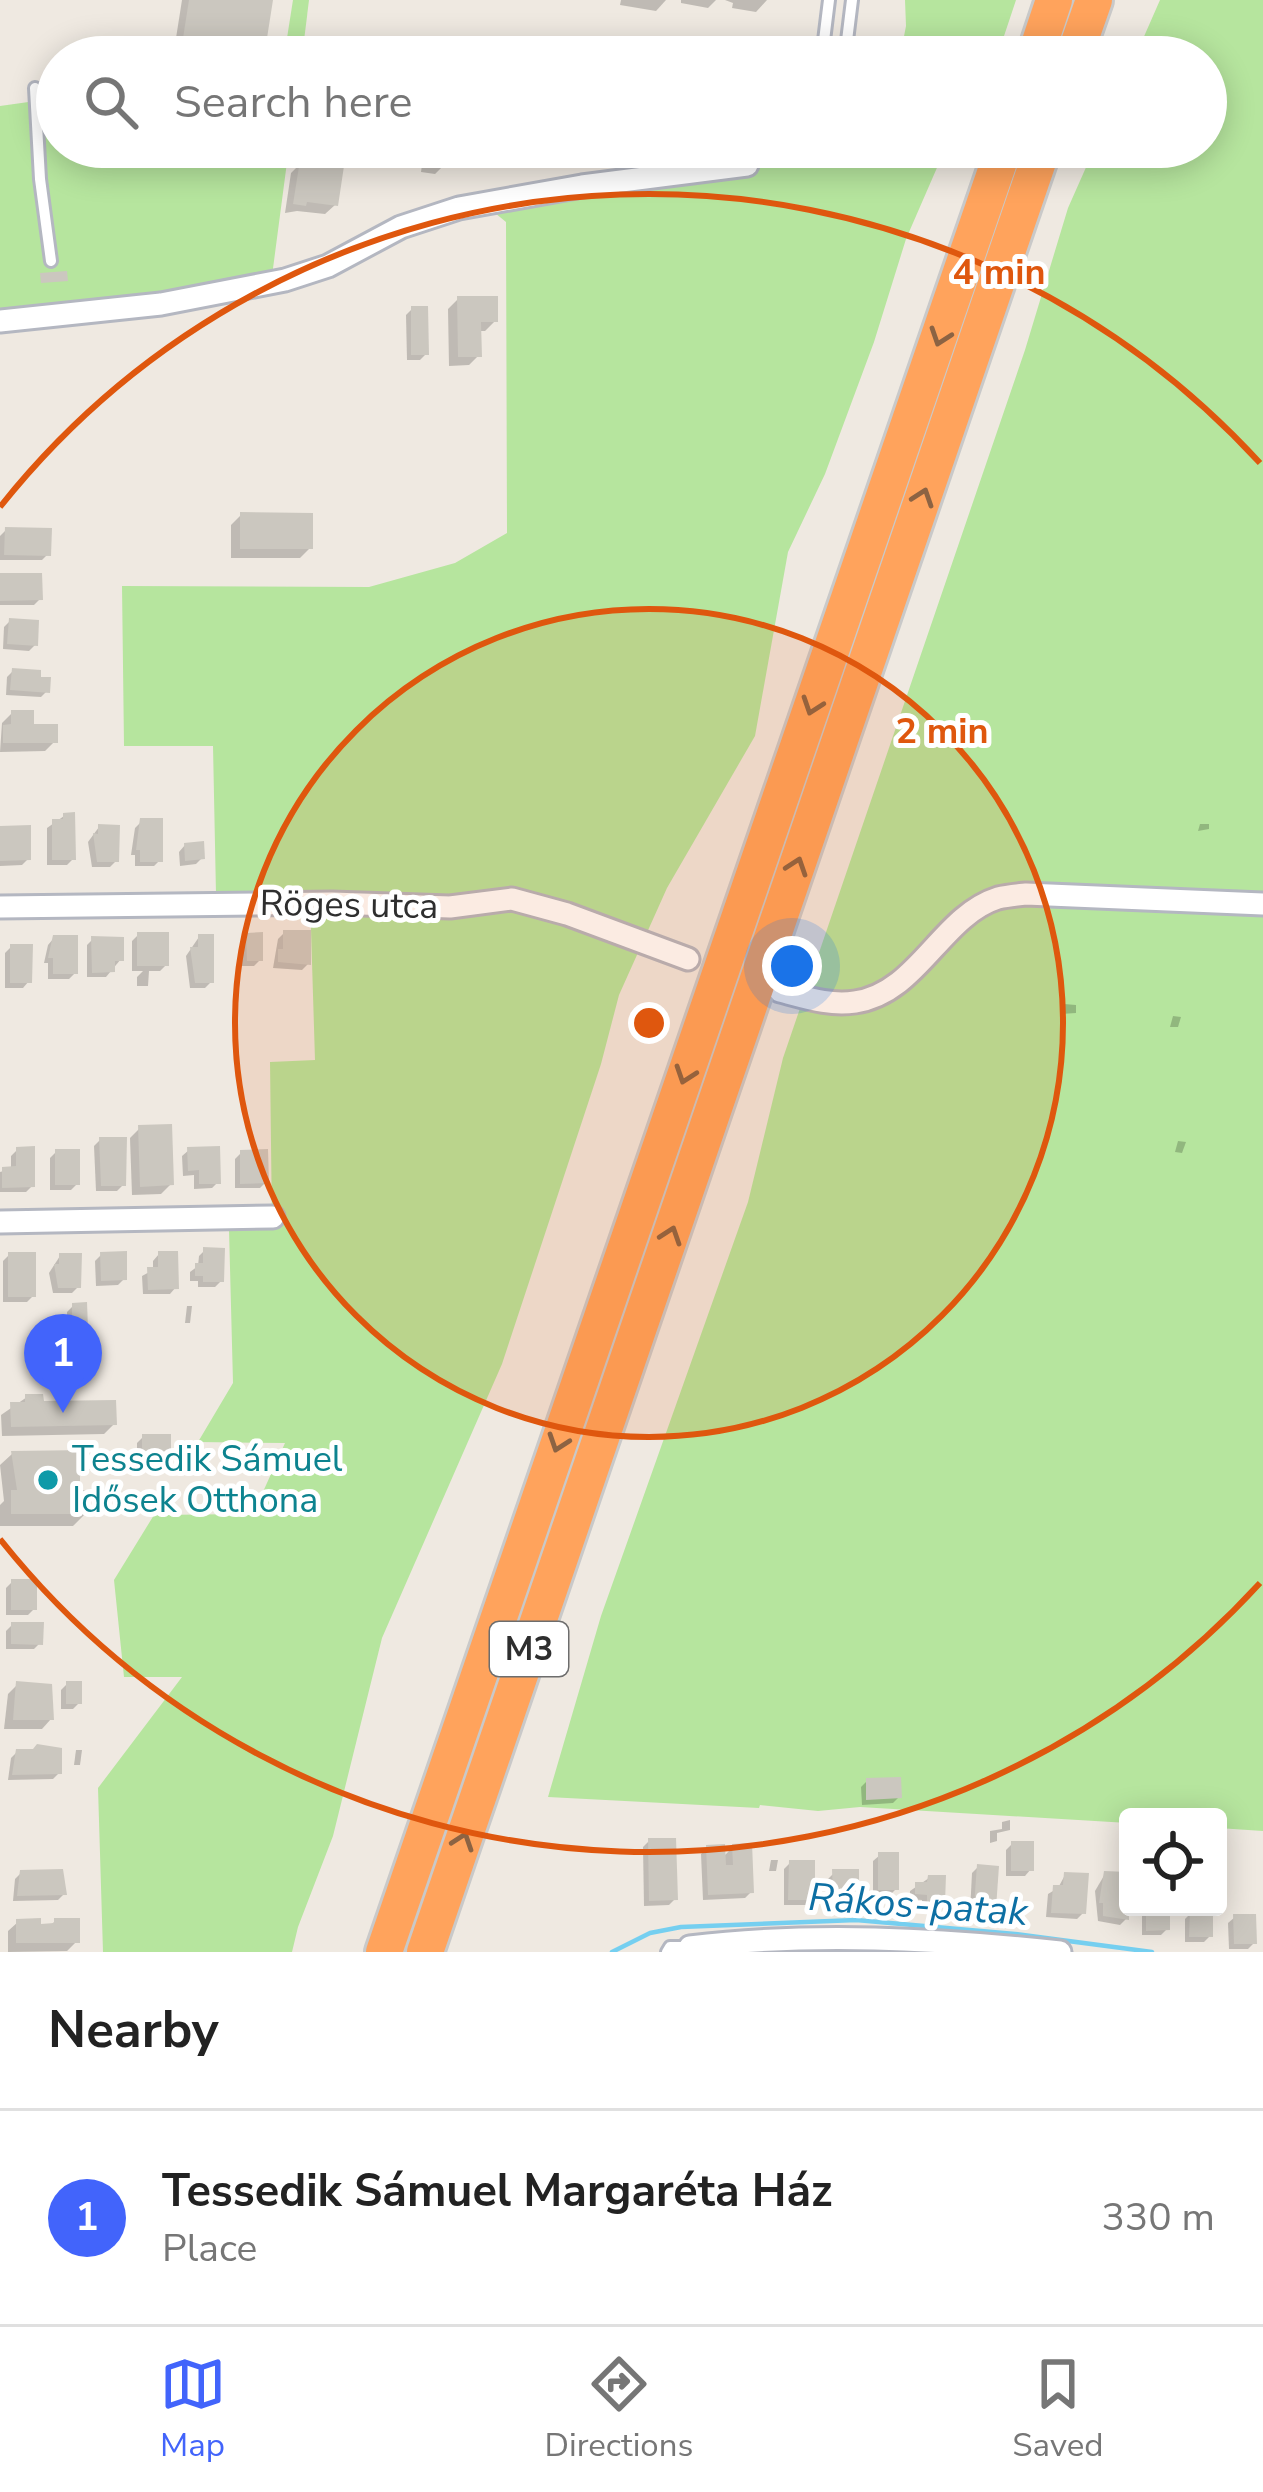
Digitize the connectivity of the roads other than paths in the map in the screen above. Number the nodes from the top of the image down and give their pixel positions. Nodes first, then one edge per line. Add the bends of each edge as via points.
1 (829, 0) edge
2 (852, 0) edge
3 (1054, 0) edge
4 (1094, 0) edge
5 (824, 36) edge
6 (847, 36) edge
7 (1042, 36) edge
8 (1081, 36) edge
9 (35, 88) dead end
10 (36, 106) edge
11 (39, 168) edge
12 (730, 168) edge
13 (997, 168) edge
14 (1036, 168) edge
15 (51, 261) dead end
16 (0, 321) edge
17 (1263, 904) edge
18 (0, 907) edge
19 (688, 958) dead end
20 (781, 991) dead end
21 (273, 1217) dead end
22 (0, 1222) edge
23 (911, 1947) edge
24 (689, 1950) edge
25 (384, 1952) edge
26 (424, 1952) edge
27 (667, 1952) edge
28 (1060, 1952) edge

1 - 5 lane
2 - 6 lane
3 - 7 highway
4 - 8 highway
9 - 10 lane
11 - 15 lane
12 - 16 street via 459,208 285,280 161,304
13 -> 25 highway, M3
26 -> 14 highway, M3
17 - 20 street via 998,898 869,998 828,1003
18 - 19 street, Röges utca via 450,907 512,899
21 - 22 street
23 - 24 street via 743,1941
23 - 28 street
24 - 27 lane

